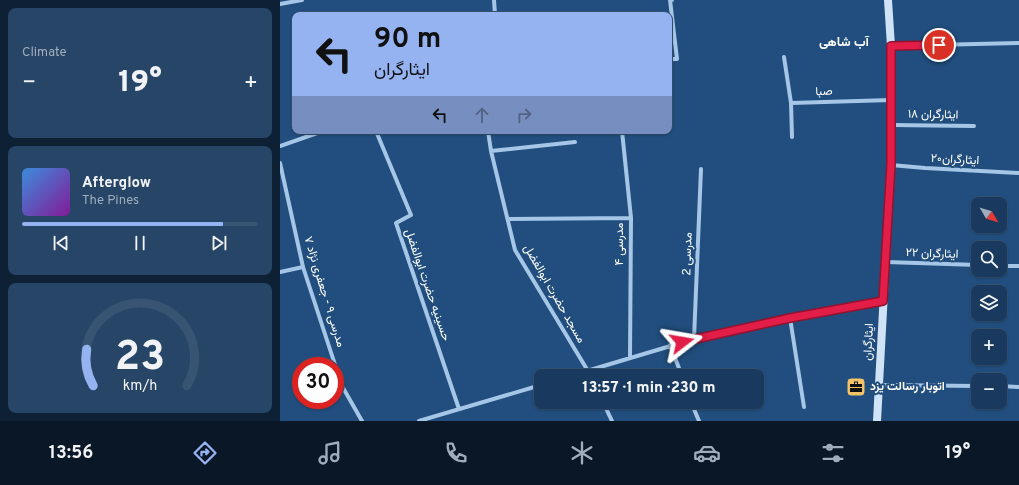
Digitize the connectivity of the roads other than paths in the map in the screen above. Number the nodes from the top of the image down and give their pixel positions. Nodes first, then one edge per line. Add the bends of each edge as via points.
1 (302, 0) edge
2 (494, 0) edge
3 (672, 0) edge
4 (888, 0) edge
5 (280, 4) edge
6 (495, 12) edge
7 (671, 12) edge
8 (672, 17) edge
9 (1019, 43) edge
10 (891, 46) junction
11 (784, 57) dead end
12 (672, 60) edge
13 (892, 100) junction
14 (791, 103) junction
15 (892, 125) junction
16 (974, 126) dead end
17 (314, 134) edge
18 (377, 134) edge
19 (488, 134) edge
20 (622, 134) edge
21 (792, 138) dead end
22 (575, 142) dead end
23 (280, 146) edge
24 (491, 151) junction
25 (280, 163) edge
26 (891, 164) junction
27 (701, 169) dead end
28 (1019, 173) edge
29 (631, 218) junction
30 (508, 219) junction
31 (886, 262) junction
32 (971, 265) edge
33 (1007, 266) edge
34 (1019, 266) edge
35 (303, 267) junction
36 (280, 272) edge
37 (883, 301) junction
38 (790, 318) junction
39 (694, 338) junction
40 (670, 345) junction
41 (630, 358) junction
42 (587, 369) edge
43 (594, 369) edge
44 (679, 369) edge
45 (879, 385) junction
46 (971, 386) edge
47 (1007, 386) edge
48 (534, 387) edge
49 (1019, 387) edge
50 (804, 407) dead end
51 (459, 409) junction
52 (606, 409) edge
53 (694, 409) edge
54 (362, 421) edge
55 (420, 421) edge
56 (612, 421) edge
57 (698, 421) edge
58 (877, 421) edge

1 - 5 street
2 - 6 street
3 - 7 street
4 - 10 main road, ایثارگران
8 - 12 street via 677,59
9 - 10 street
10 - 13 main road, ایثارگران
11 - 14 street
13 - 14 street, صبا
13 - 15 main road, ایثارگران
14 - 21 street
15 - 16 street, ایثارگران ۱۸
15 - 26 main road, ایثارگران
17 - 23 street
18 - 51 street, حسینیه حضرت ابوالفضل via 411,215 396,223
19 - 24 street, مسجد حضرت ابوالفضل
20 - 29 street, مدرسی ۴
22 - 24 street
24 - 30 street, مسجد حضرت ابوالفضل
25 - 35 street, مدرسی ۹ - جعفری نژاد ۷
26 - 28 street, ۲۰ایثارگران
26 - 31 main road, ایثارگران
27 - 39 street, مدرسی 2
29 - 30 street
29 - 41 street, مدرسی ۴
30 - 42 street, مسجد حضرت ابوالفضل via 516,250
31 - 32 street, ایثارگران ۲۲
31 - 37 main road, ایثارگران
33 - 34 street
35 - 36 street
35 - 54 street, مدرسی ۹ - جعفری نژاد ۷ via 342,386
37 - 38 street
37 - 45 main road, ایثارگران
38 - 39 street
38 - 50 street
39 - 40 street
40 - 41 street
40 - 44 street
41 - 43 street
45 - 46 street
45 - 58 main road, ایثارگران
47 - 49 street
48 - 51 street
51 - 55 street
52 - 56 street
53 - 57 street

